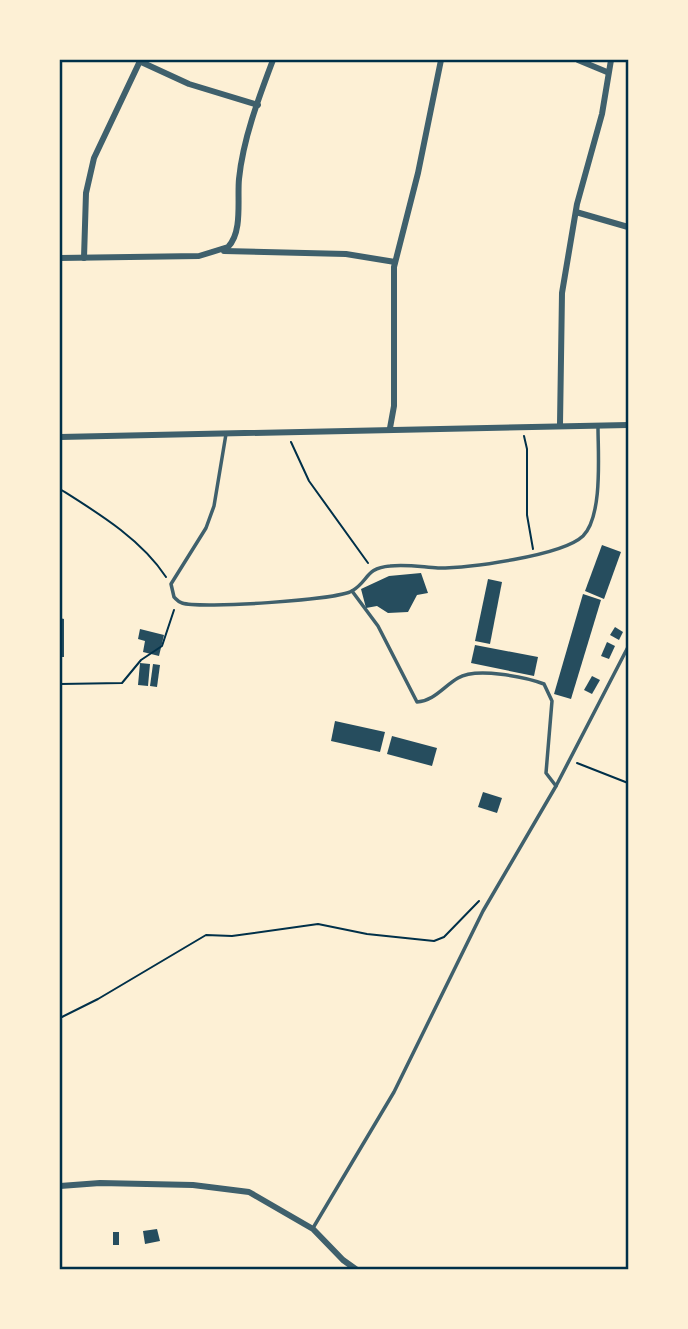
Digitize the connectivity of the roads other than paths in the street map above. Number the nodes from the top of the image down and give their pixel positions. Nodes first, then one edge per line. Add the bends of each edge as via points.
1 (138, 60) edge
2 (273, 60) edge
3 (441, 60) edge
4 (578, 60) edge
5 (611, 60) edge
6 (607, 72) junction
7 (258, 105) junction
8 (576, 212) junction
9 (628, 227) edge
10 (222, 251) junction
11 (60, 258) edge
12 (85, 258) junction
13 (395, 262) junction
14 (560, 424) junction
15 (598, 425) junction
16 (628, 425) edge
17 (390, 428) junction
18 (226, 432) junction
19 (60, 437) edge
20 (352, 591) junction
21 (628, 647) edge
22 (556, 786) junction
23 (60, 1186) edge
24 (313, 1229) junction
25 (357, 1269) edge

1 - 7 street via 190,84
1 - 12 street via 94,158 86,193
2 - 7 street
3 - 13 street
4 - 6 street
5 - 6 street
6 - 8 street via 602,114
7 - 10 street via 239,176 235,235
8 - 9 street
8 - 14 street via 562,293
10 - 12 street via 200,256
10 - 13 street via 346,254
11 - 12 street
13 - 17 street
14 - 15 street
14 - 17 street
15 - 16 street
15 - 20 lane via 592,521 585,533 567,546 451,567 392,565 372,570
17 - 18 street
18 - 19 street
18 - 20 lane via 214,506 171,584 178,601 232,606
20 - 22 lane via 378,626 417,702 430,699 466,675 511,676 544,684 552,701 546,773
21 - 22 lane
22 - 24 lane via 483,911 394,1092
23 - 24 street via 100,1183 233,1189 267,1200
24 - 25 street

